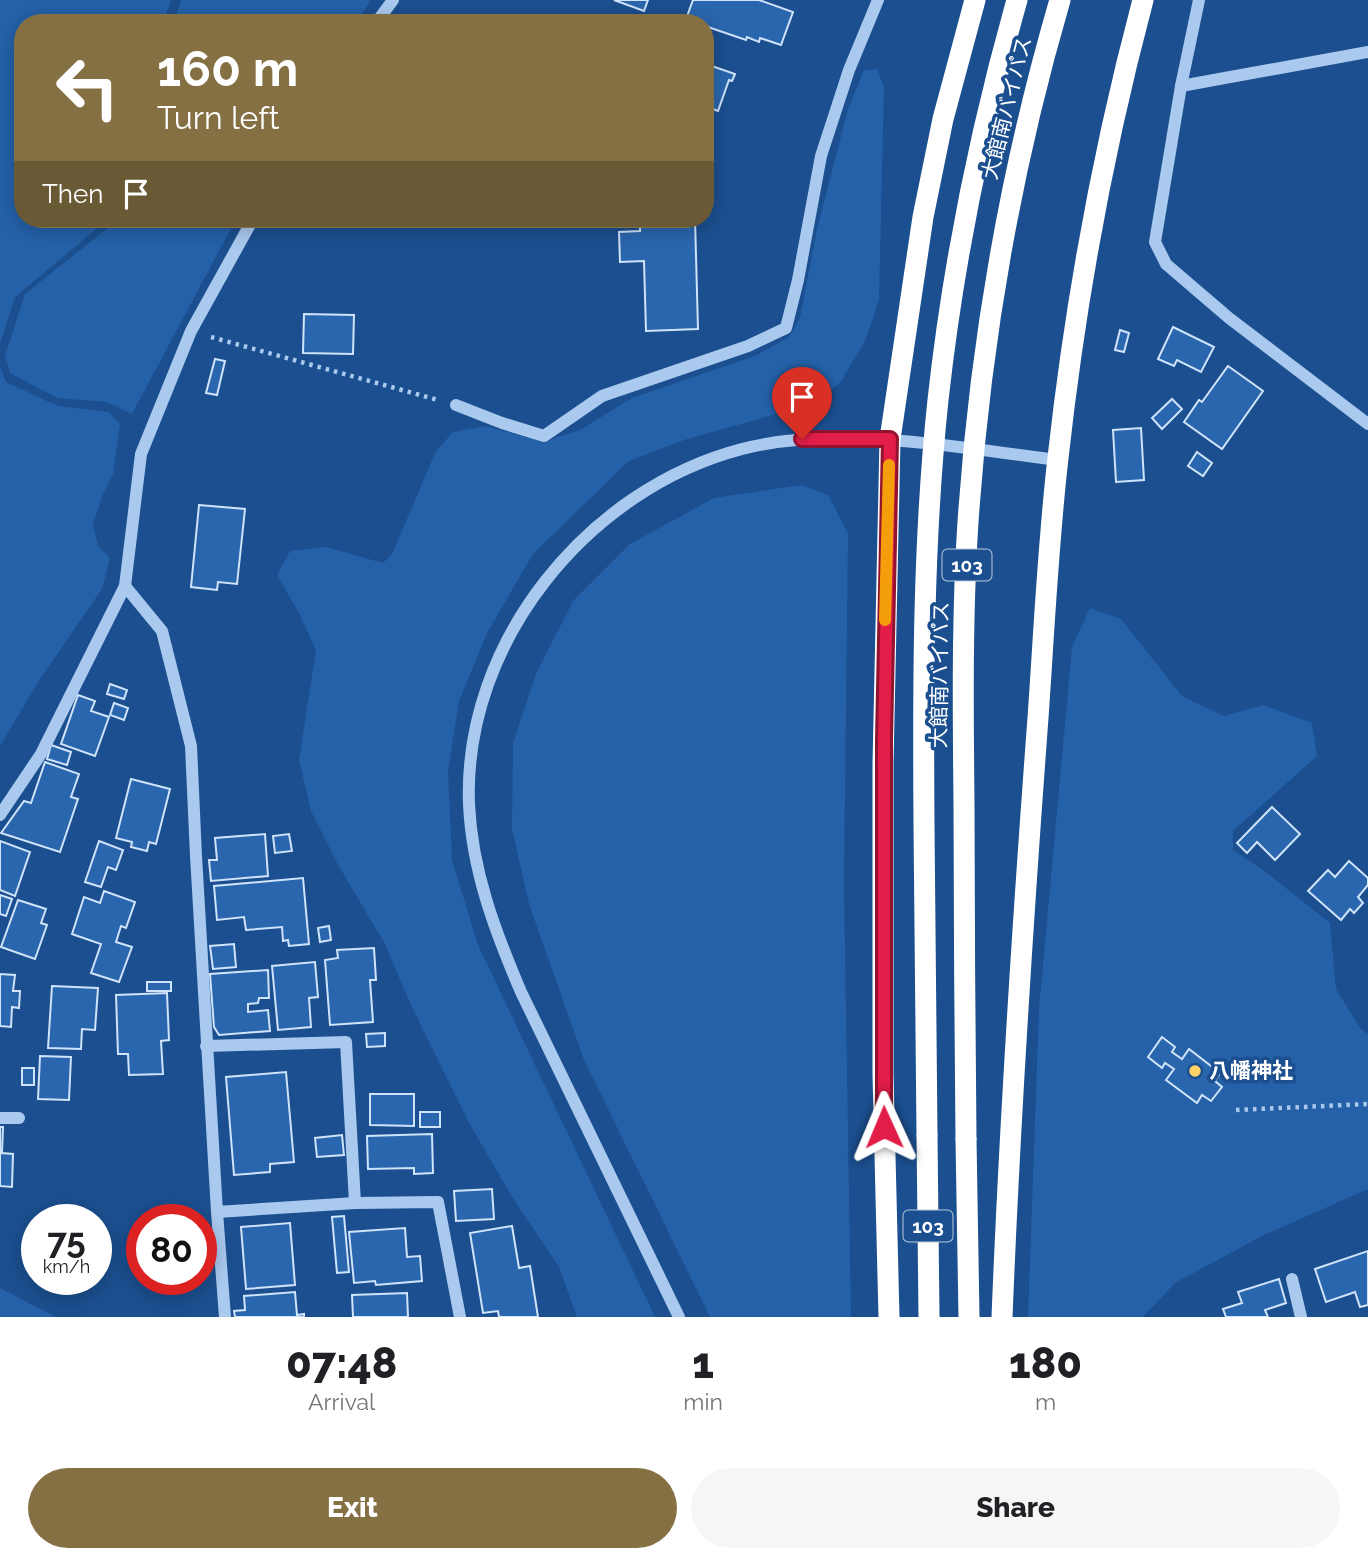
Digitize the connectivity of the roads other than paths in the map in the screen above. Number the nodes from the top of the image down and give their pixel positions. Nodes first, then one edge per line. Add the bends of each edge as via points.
1 (878, 0) edge
2 (975, 0) edge
3 (1017, 0) edge
4 (1060, 0) edge
5 (1143, 0) edge
6 (1199, 0) edge
7 (1368, 52) edge
8 (1181, 86) junction
9 (248, 228) edge
10 (456, 405) road end
11 (1368, 424) edge
12 (890, 439) junction
13 (1058, 460) junction
14 (125, 586) junction
15 (0, 815) edge
16 (206, 1046) junction
17 (0, 1118) edge
18 (19, 1118) dead end
19 (355, 1203) junction
20 (216, 1204) edge
21 (217, 1212) joint
22 (1292, 1279) dead end
23 (225, 1317) edge
24 (460, 1317) edge
25 (679, 1317) edge
26 (889, 1317) edge
27 (929, 1317) edge
28 (969, 1317) edge
29 (1002, 1317) edge
30 (1301, 1317) edge

1 - 10 street via 821,156 786,328 748,346 602,396 544,436
2 - 12 highway via 923,217
3 - 27 highway, 大館南バイパス / 103, bridge via 973,174 952,291 929,513 924,674
4 - 28 highway, 大館南バイパス / 103, bridge via 1013,180 979,403 968,523 964,665
5 - 13 highway via 1101,177
6 - 8 street
7 - 8 street
8 - 11 street via 1155,242 1166,264
9 - 14 street via 191,331 141,454
12 - 13 street
12 - 25 street via 802,439 743,449 688,467 638,494 592,530 548,578 500,653 482,706 469,803 483,893 521,992
12 - 26 highway via 883,764
13 - 29 highway via 1023,914
14 - 15 street via 41,754
14 - 16 street via 163,631 191,746
16 - 19 street via 346,1042
16 - 20 street
17 - 18 street
19 - 21 street
19 - 24 street via 438,1202
21 - 23 street
22 - 30 street

